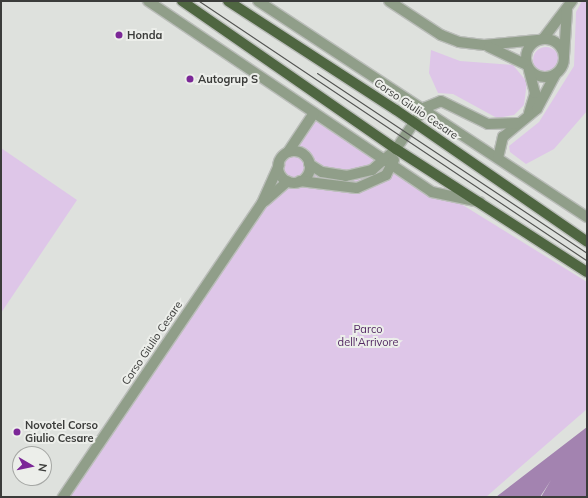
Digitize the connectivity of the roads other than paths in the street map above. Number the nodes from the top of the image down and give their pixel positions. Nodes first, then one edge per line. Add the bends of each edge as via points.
1 (148, 1) edge
2 (182, 1) edge
3 (228, 1) edge
4 (258, 1) edge
5 (389, 1) edge
6 (572, 1) edge
7 (566, 10) junction
8 (540, 40) junction
9 (484, 45) junction
10 (564, 56) junction
11 (528, 67) junction
12 (556, 74) junction
13 (422, 111) junction
14 (314, 113) junction
15 (527, 116) junction
16 (414, 123) junction
17 (518, 123) junction
18 (396, 148) junction
19 (288, 152) junction
20 (498, 158) junction
21 (383, 160) junction
22 (310, 164) junction
23 (279, 165) junction
24 (393, 166) junction
25 (288, 181) junction
26 (300, 181) junction
27 (481, 202) junction
28 (262, 203) junction
29 (587, 217) edge
30 (587, 242) edge
31 (587, 272) edge
32 (63, 497) edge

1 - 14 street
2 - 18 main road
3 - 16 main road, Corso Giulio Cesare
4 - 13 street, Corso Giulio Cesare
5 - 9 street via 446,37
6 - 7 street
7 - 8 street
7 - 10 street via 567,46
8 - 9 street
8 - 10 street via 557,43
8 - 11 street via 527,50
9 - 11 street via 506,52
10 - 12 street
11 - 12 street via 542,77
11 - 15 street via 534,93
12 - 15 street via 548,94
13 - 16 street
13 - 17 street via 441,101 482,122 507,126
13 - 20 street, Corso Giulio Cesare
14 - 19 street
14 - 21 street
15 - 17 street
16 - 18 street
16 - 30 main road, Corso Giulio Cesare
17 - 20 street via 503,137
18 - 21 street
18 - 24 street
18 - 27 main road
19 - 22 street via 303,154
19 - 23 street
20 - 29 street, Corso Giulio Cesare
21 - 22 street via 372,170 355,176 322,172
21 - 24 street
22 - 26 street via 309,172
23 - 25 street via 282,176
23 - 28 street, Corso Giulio Cesare
24 - 26 street via 381,179 357,188
24 - 27 street via 432,192
25 - 26 street
25 - 28 street, Corso Giulio Cesare
27 - 31 main road
28 - 32 street, Corso Giulio Cesare

